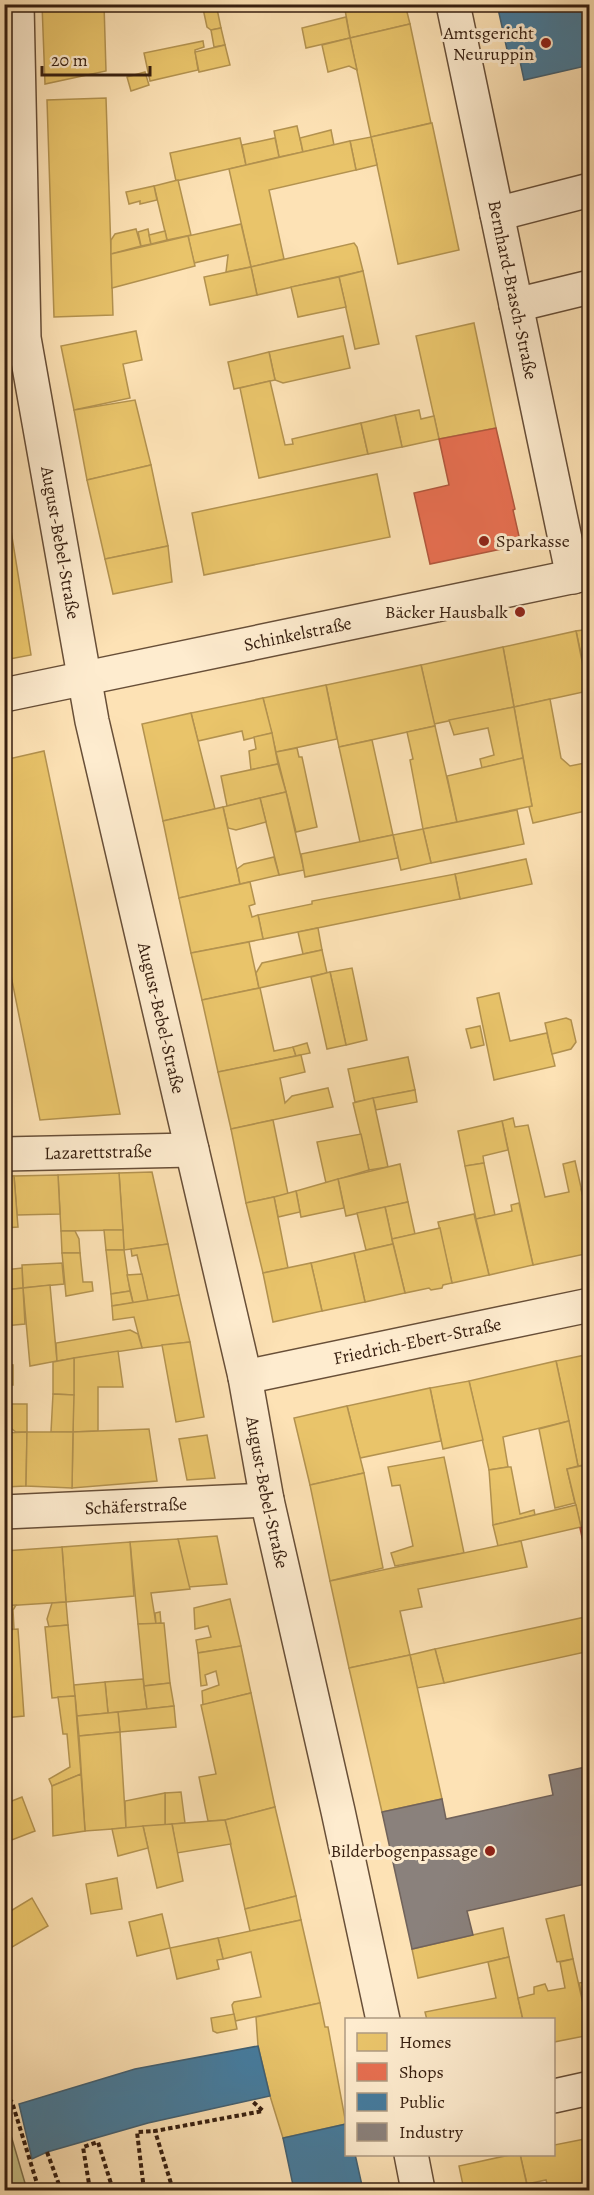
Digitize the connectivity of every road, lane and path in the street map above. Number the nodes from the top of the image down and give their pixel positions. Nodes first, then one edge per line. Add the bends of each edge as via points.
1 (17, 4) edge
2 (453, 4) edge
3 (590, 190) edge
4 (497, 214) junction
5 (590, 287) edge
6 (516, 305) junction
7 (14, 338) edge
8 (581, 575) edge
9 (86, 678) junction
10 (4, 695) edge
11 (192, 1150) junction
12 (4, 1154) edge
13 (590, 1305) edge
14 (245, 1377) junction
15 (267, 1500) junction
16 (4, 1512) edge
17 (383, 2018) edge
18 (590, 2088) edge
19 (4, 2094) edge
20 (555, 2096) edge
21 (252, 2101) dead end
22 (155, 2131) junction
23 (47, 2152) dead end
24 (411, 2156) edge
25 (4, 2163) edge
26 (12, 2190) edge
27 (39, 2190) edge
28 (61, 2190) edge
29 (90, 2190) edge
30 (113, 2190) edge
31 (144, 2190) edge
32 (173, 2190) edge
33 (418, 2190) edge

1 - 7 street, August-Bebel-Straße
2 - 4 street, Bernhard-Brasch-Straße
3 - 4 street
4 - 6 street, Bernhard-Brasch-Straße
5 - 6 street
6 - 8 street, Bernhard-Brasch-Straße
7 - 9 street, August-Bebel-Straße
8 - 9 street, Schinkelstraße
9 - 10 street, Schinkelstraße
9 - 11 street, August-Bebel-Straße via 99,751
11 - 12 street, Lazarettstraße
11 - 14 street, August-Bebel-Straße
13 - 14 street, Friedrich-Ebert-Straße
14 - 15 street, August-Bebel-Straße
15 - 16 street, Schäferstraße
15 - 17 street, August-Bebel-Straße
18 - 20 street
19 - 27 path via 12,2102
21 - 22 path via 263,2111
22 - 31 path via 137,2132
22 - 32 path
23 - 28 path
24 - 33 street
25 - 26 path
29 - 30 path via 83,2147 98,2142

